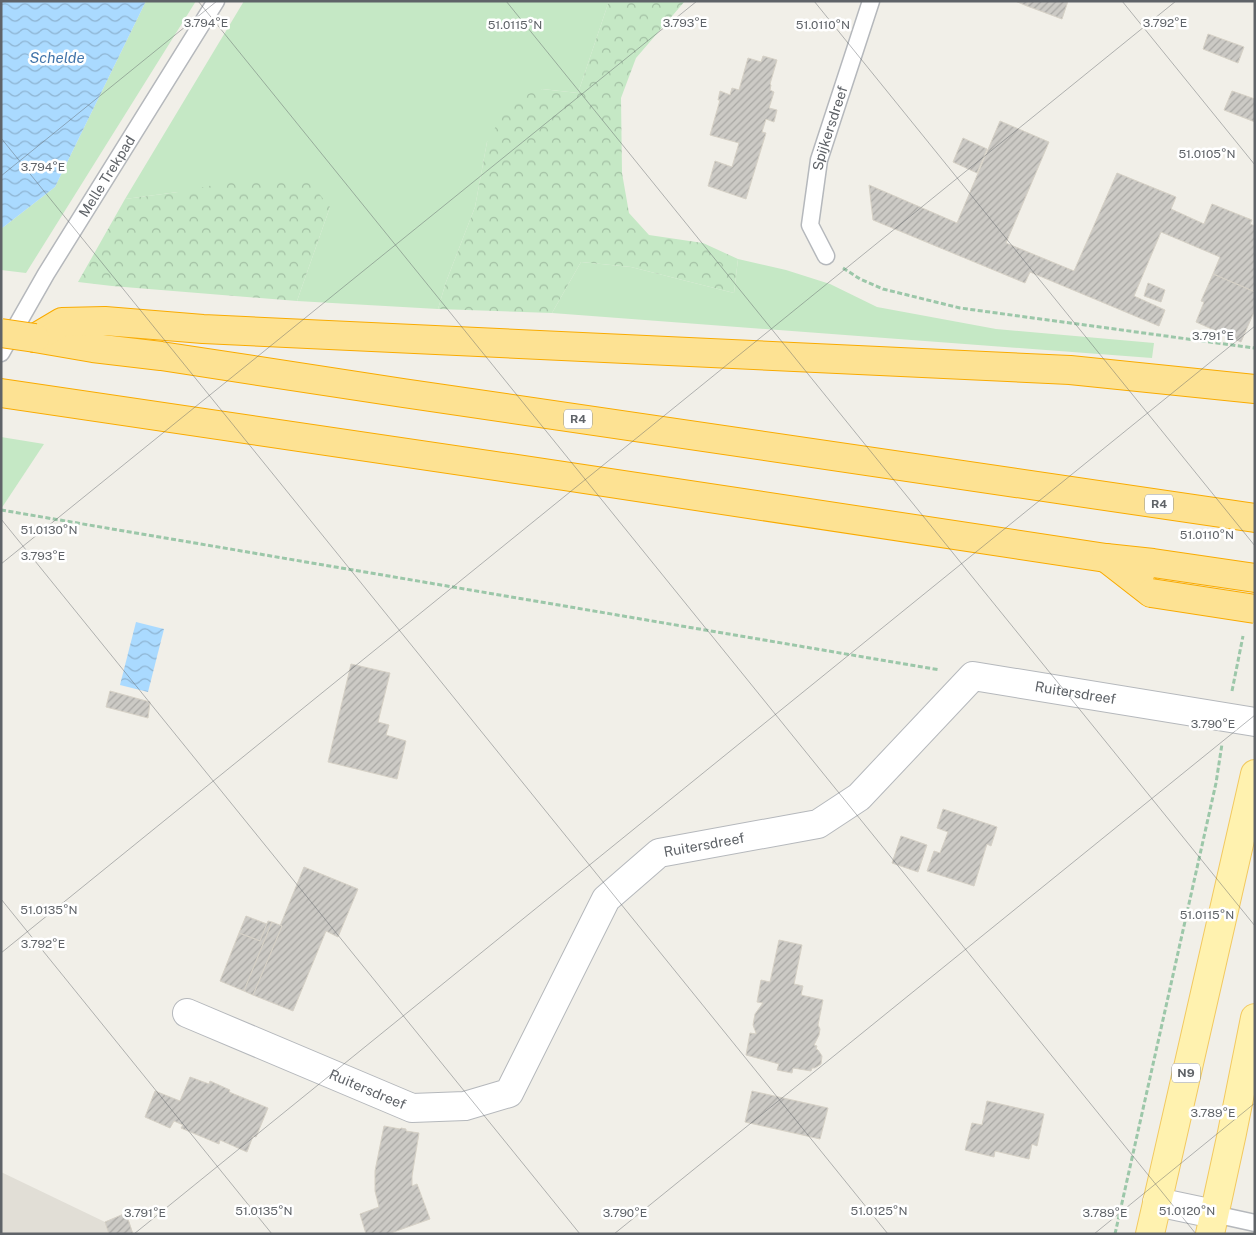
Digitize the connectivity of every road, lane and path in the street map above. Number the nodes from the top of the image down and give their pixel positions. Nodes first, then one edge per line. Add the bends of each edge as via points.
1 (216, 1) edge
2 (870, 1) edge
3 (826, 256) joint
4 (1, 333) edge
5 (35, 338) junction
6 (1255, 347) edge
7 (1, 353) edge
8 (1255, 389) edge
9 (1, 393) edge
10 (1, 510) edge
11 (1255, 518) edge
12 (1106, 558) junction
13 (1255, 578) edge
14 (1250, 620) edge
15 (973, 676) junction
16 (1226, 717) junction
17 (1255, 722) edge
18 (1255, 774) edge
19 (187, 1013) dead end
20 (1255, 1018) edge
21 (1157, 1202) junction
22 (1255, 1223) edge
23 (1212, 1224) edge
24 (1115, 1234) edge
25 (1150, 1234) edge

1 - 7 lane, Melle Trekpad via 46,274
2 - 3 lane, Spijkersdreef via 819,160 810,225
3 - 6 path via 860,279 883,289 960,308
4 - 5 highway, R4, bridge
5 - 8 highway via 62,322 105,321 203,329 1070,370
5 - 11 highway, R4
9 - 12 highway
10 - 15 path
12 - 13 highway
12 - 14 highway, bridge via 1150,592
14 - 16 path
15 - 16 street, Ruitersdreef
15 - 19 street, Ruitersdreef via 859,797 818,824 659,853 606,900 509,1093 465,1106 412,1108
16 - 17 street, Ruitersdreef
16 - 24 path via 1216,782
18 - 21 main road, N9
20 - 23 main road
21 - 23 street
21 - 25 main road, N9
22 - 23 lane

